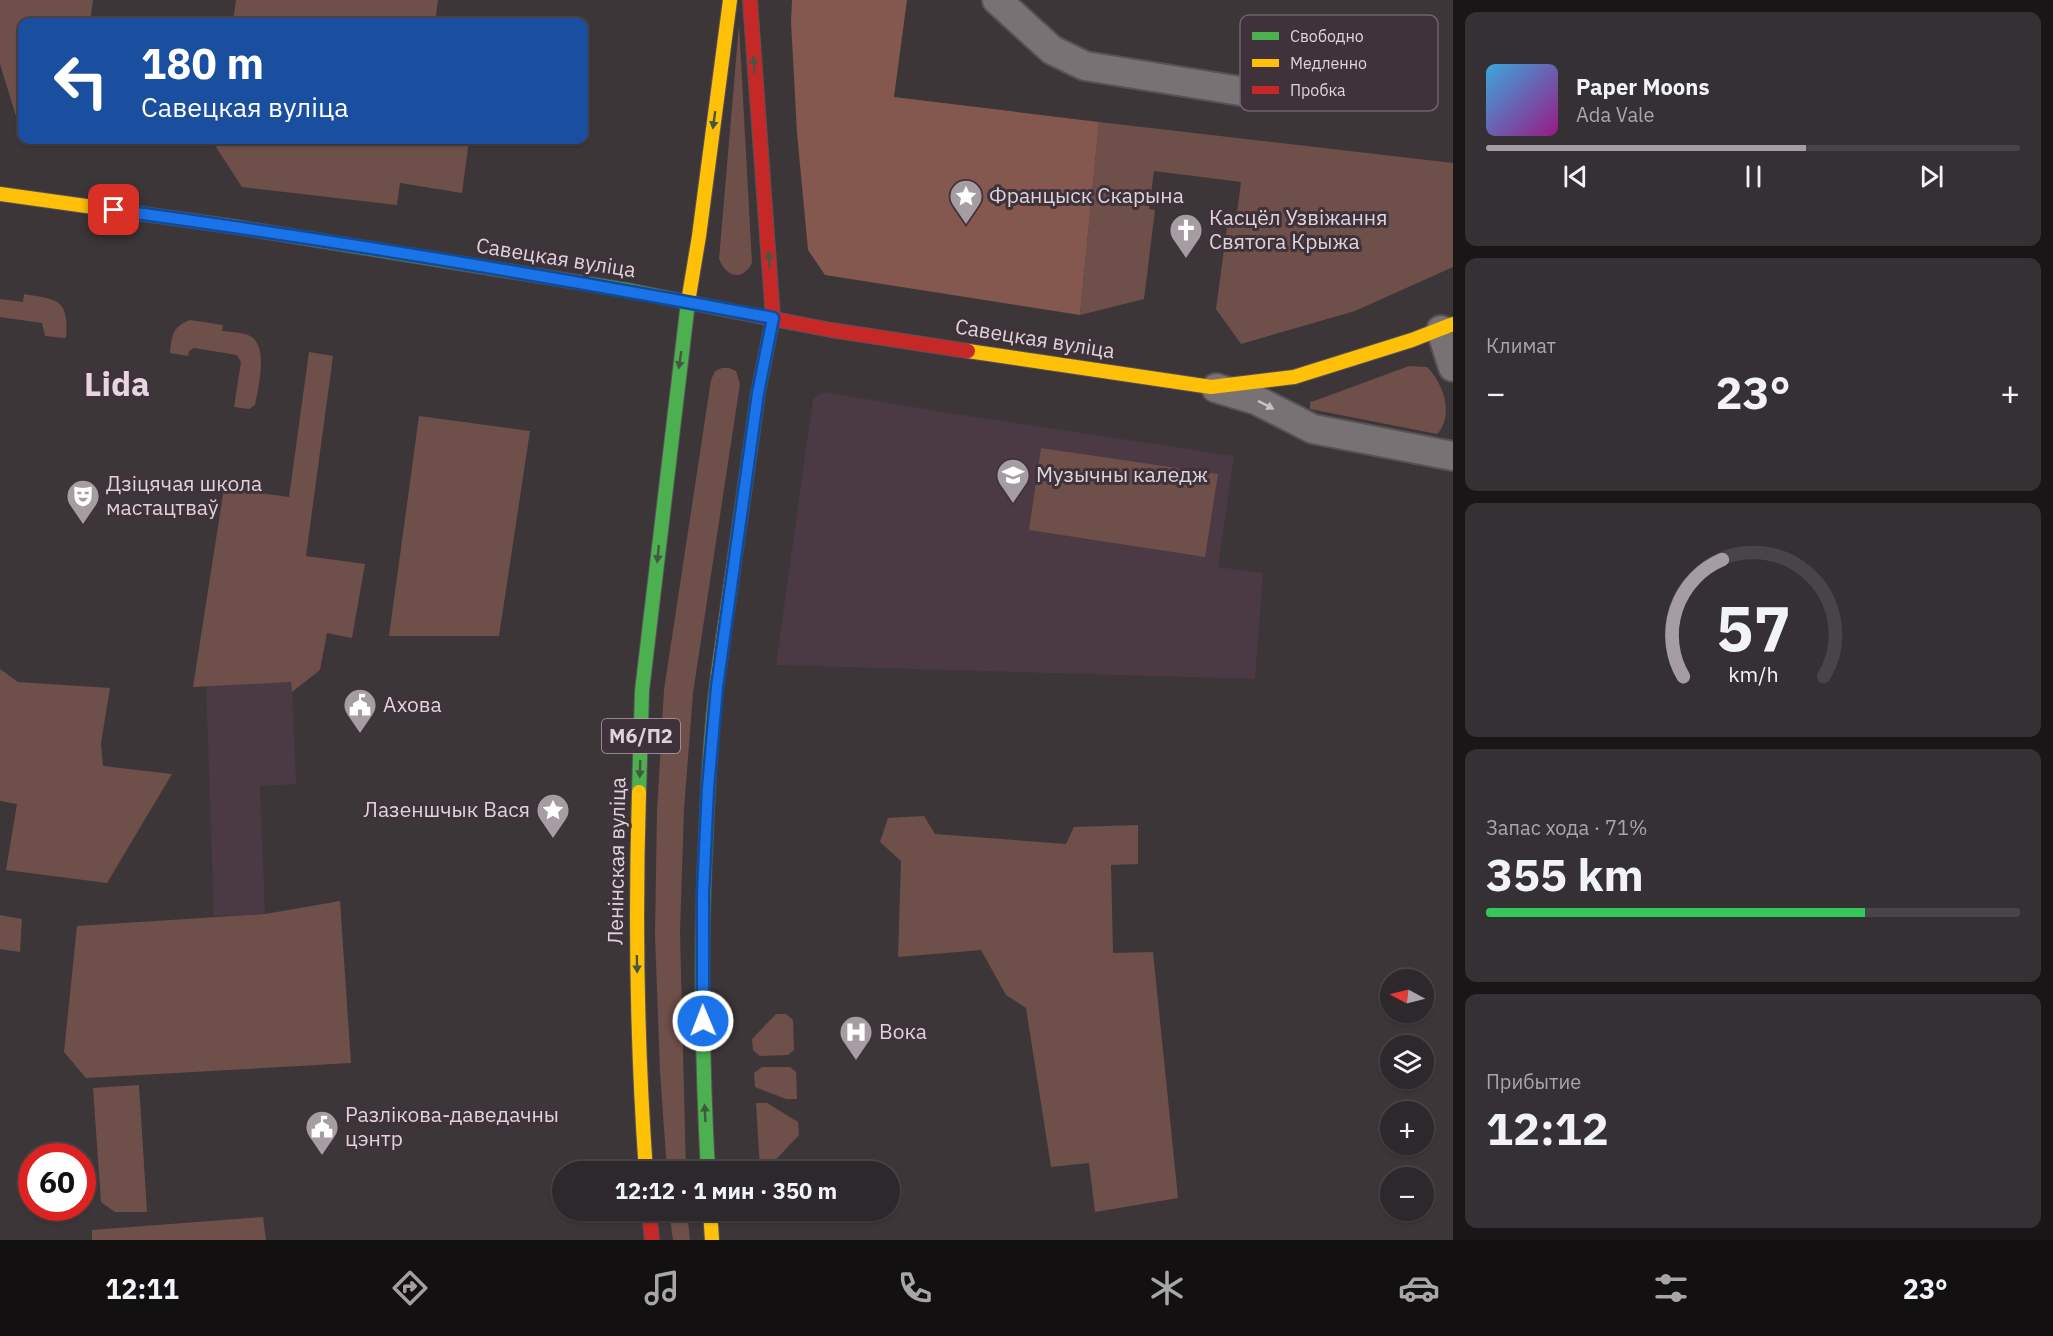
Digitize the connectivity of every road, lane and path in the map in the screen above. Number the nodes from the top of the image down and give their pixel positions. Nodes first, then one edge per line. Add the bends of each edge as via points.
1 (730, 0) edge
2 (750, 0) edge
3 (997, 0) edge
4 (1240, 91) edge
5 (0, 194) edge
6 (688, 302) junction
7 (773, 318) junction
8 (1447, 327) edge
9 (1453, 367) edge
10 (1211, 387) junction
11 (1453, 456) edge
12 (645, 1161) edge
13 (707, 1161) edge
14 (650, 1221) edge
15 (711, 1221) edge
16 (652, 1240) edge
17 (712, 1240) edge

1 -> 6 main road, Ленінская вуліца
7 -> 2 main road
3 - 4 street via 1052,50 1085,66
5 - 6 main road, Савецкая вуліца via 299,236
6 - 7 main road, Савецкая вуліца
6 -> 12 main road, Ленінская вуліца / М6/П2 via 642,691 636,879
7 - 10 main road, Савецкая вуліца
13 -> 7 main road, М6/П2 via 702,926 708,788 717,687 758,393
8 - 9 street
8 - 10 main road, Савецкая вуліца via 1294,377
10 -> 11 street via 1256,400 1313,429
14 - 16 main road
15 - 17 main road

